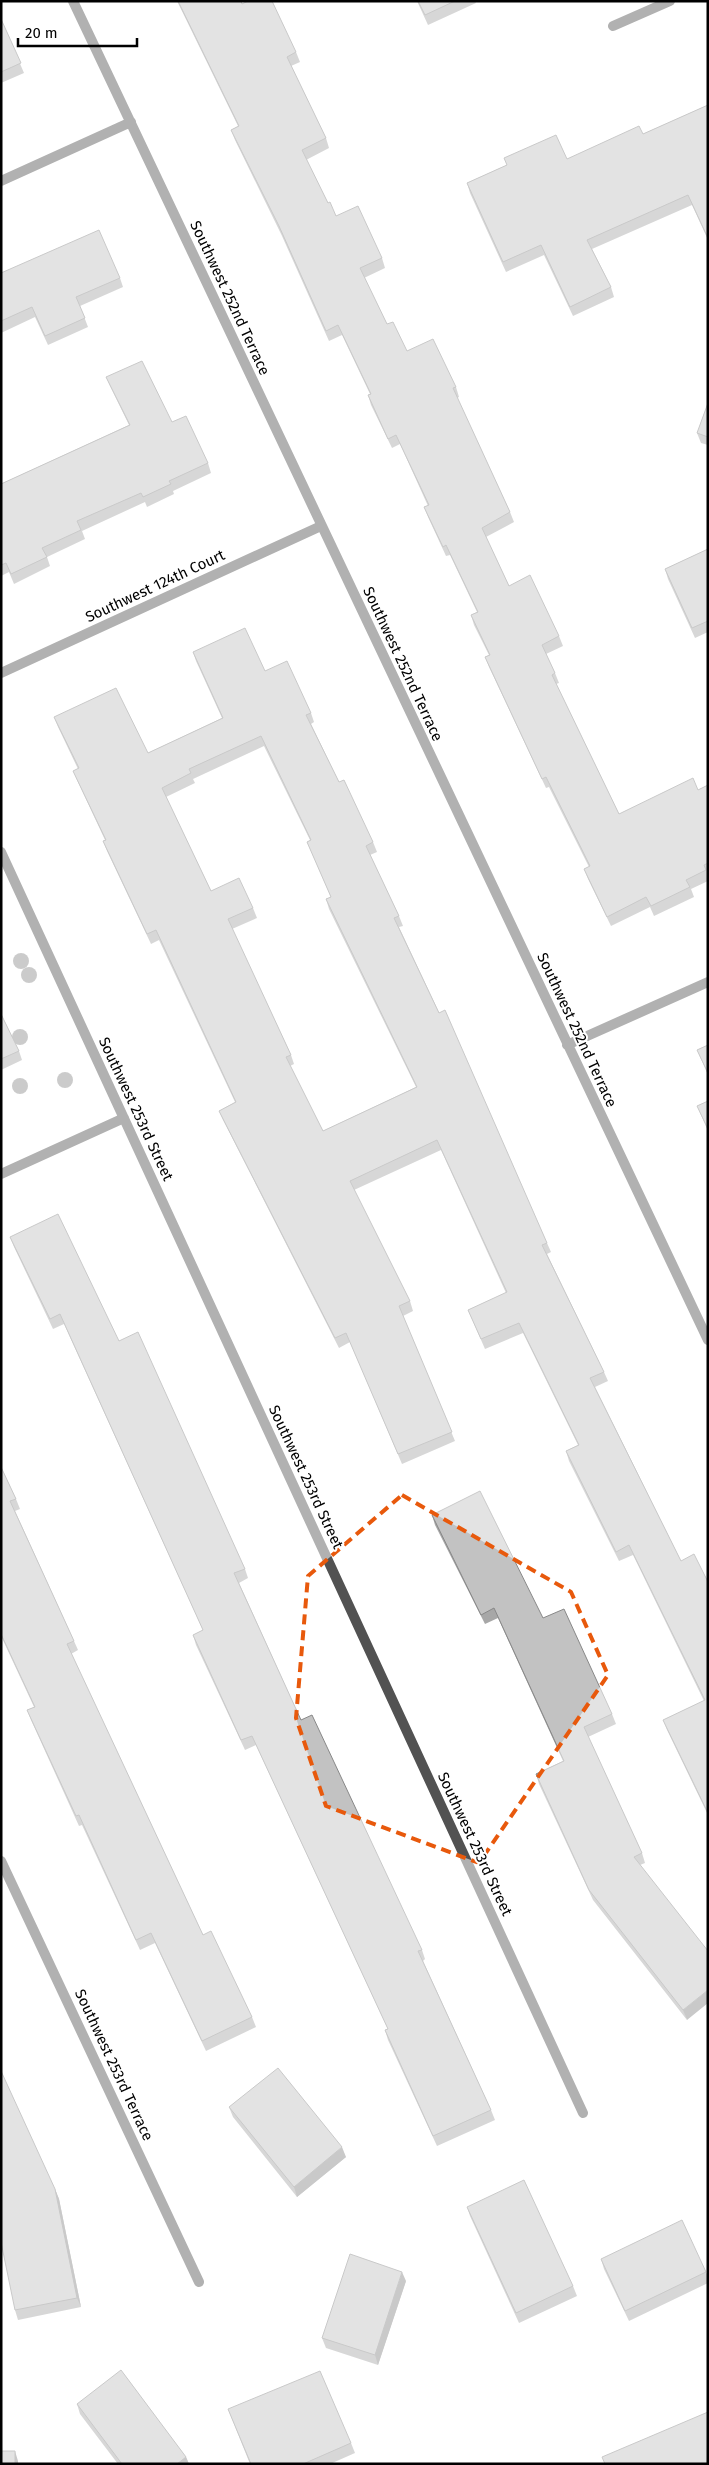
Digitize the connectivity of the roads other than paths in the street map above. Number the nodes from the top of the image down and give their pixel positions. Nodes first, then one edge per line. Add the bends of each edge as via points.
1 (74, 1) edge
2 (670, 1) edge
3 (613, 26) dead end
4 (131, 122) junction
5 (1, 181) edge
6 (321, 526) junction
7 (1, 673) edge
8 (1, 852) edge
9 (708, 982) edge
10 (567, 1046) junction
11 (124, 1118) junction
12 (1, 1174) edge
13 (708, 1340) edge
14 (1, 1861) edge
15 (583, 2113) dead end
16 (199, 2282) dead end

1 - 4 street, Southwest 252nd Terrace
2 - 3 street
4 - 5 street
4 - 6 street, Southwest 252nd Terrace
6 - 7 street, Southwest 124th Court
6 - 10 street, Southwest 252nd Terrace
8 - 11 street, Southwest 253rd Street
9 - 10 street
10 - 13 street, Southwest 252nd Terrace
11 - 12 street
11 - 15 street, Southwest 253rd Street
14 - 16 street, Southwest 253rd Terrace

